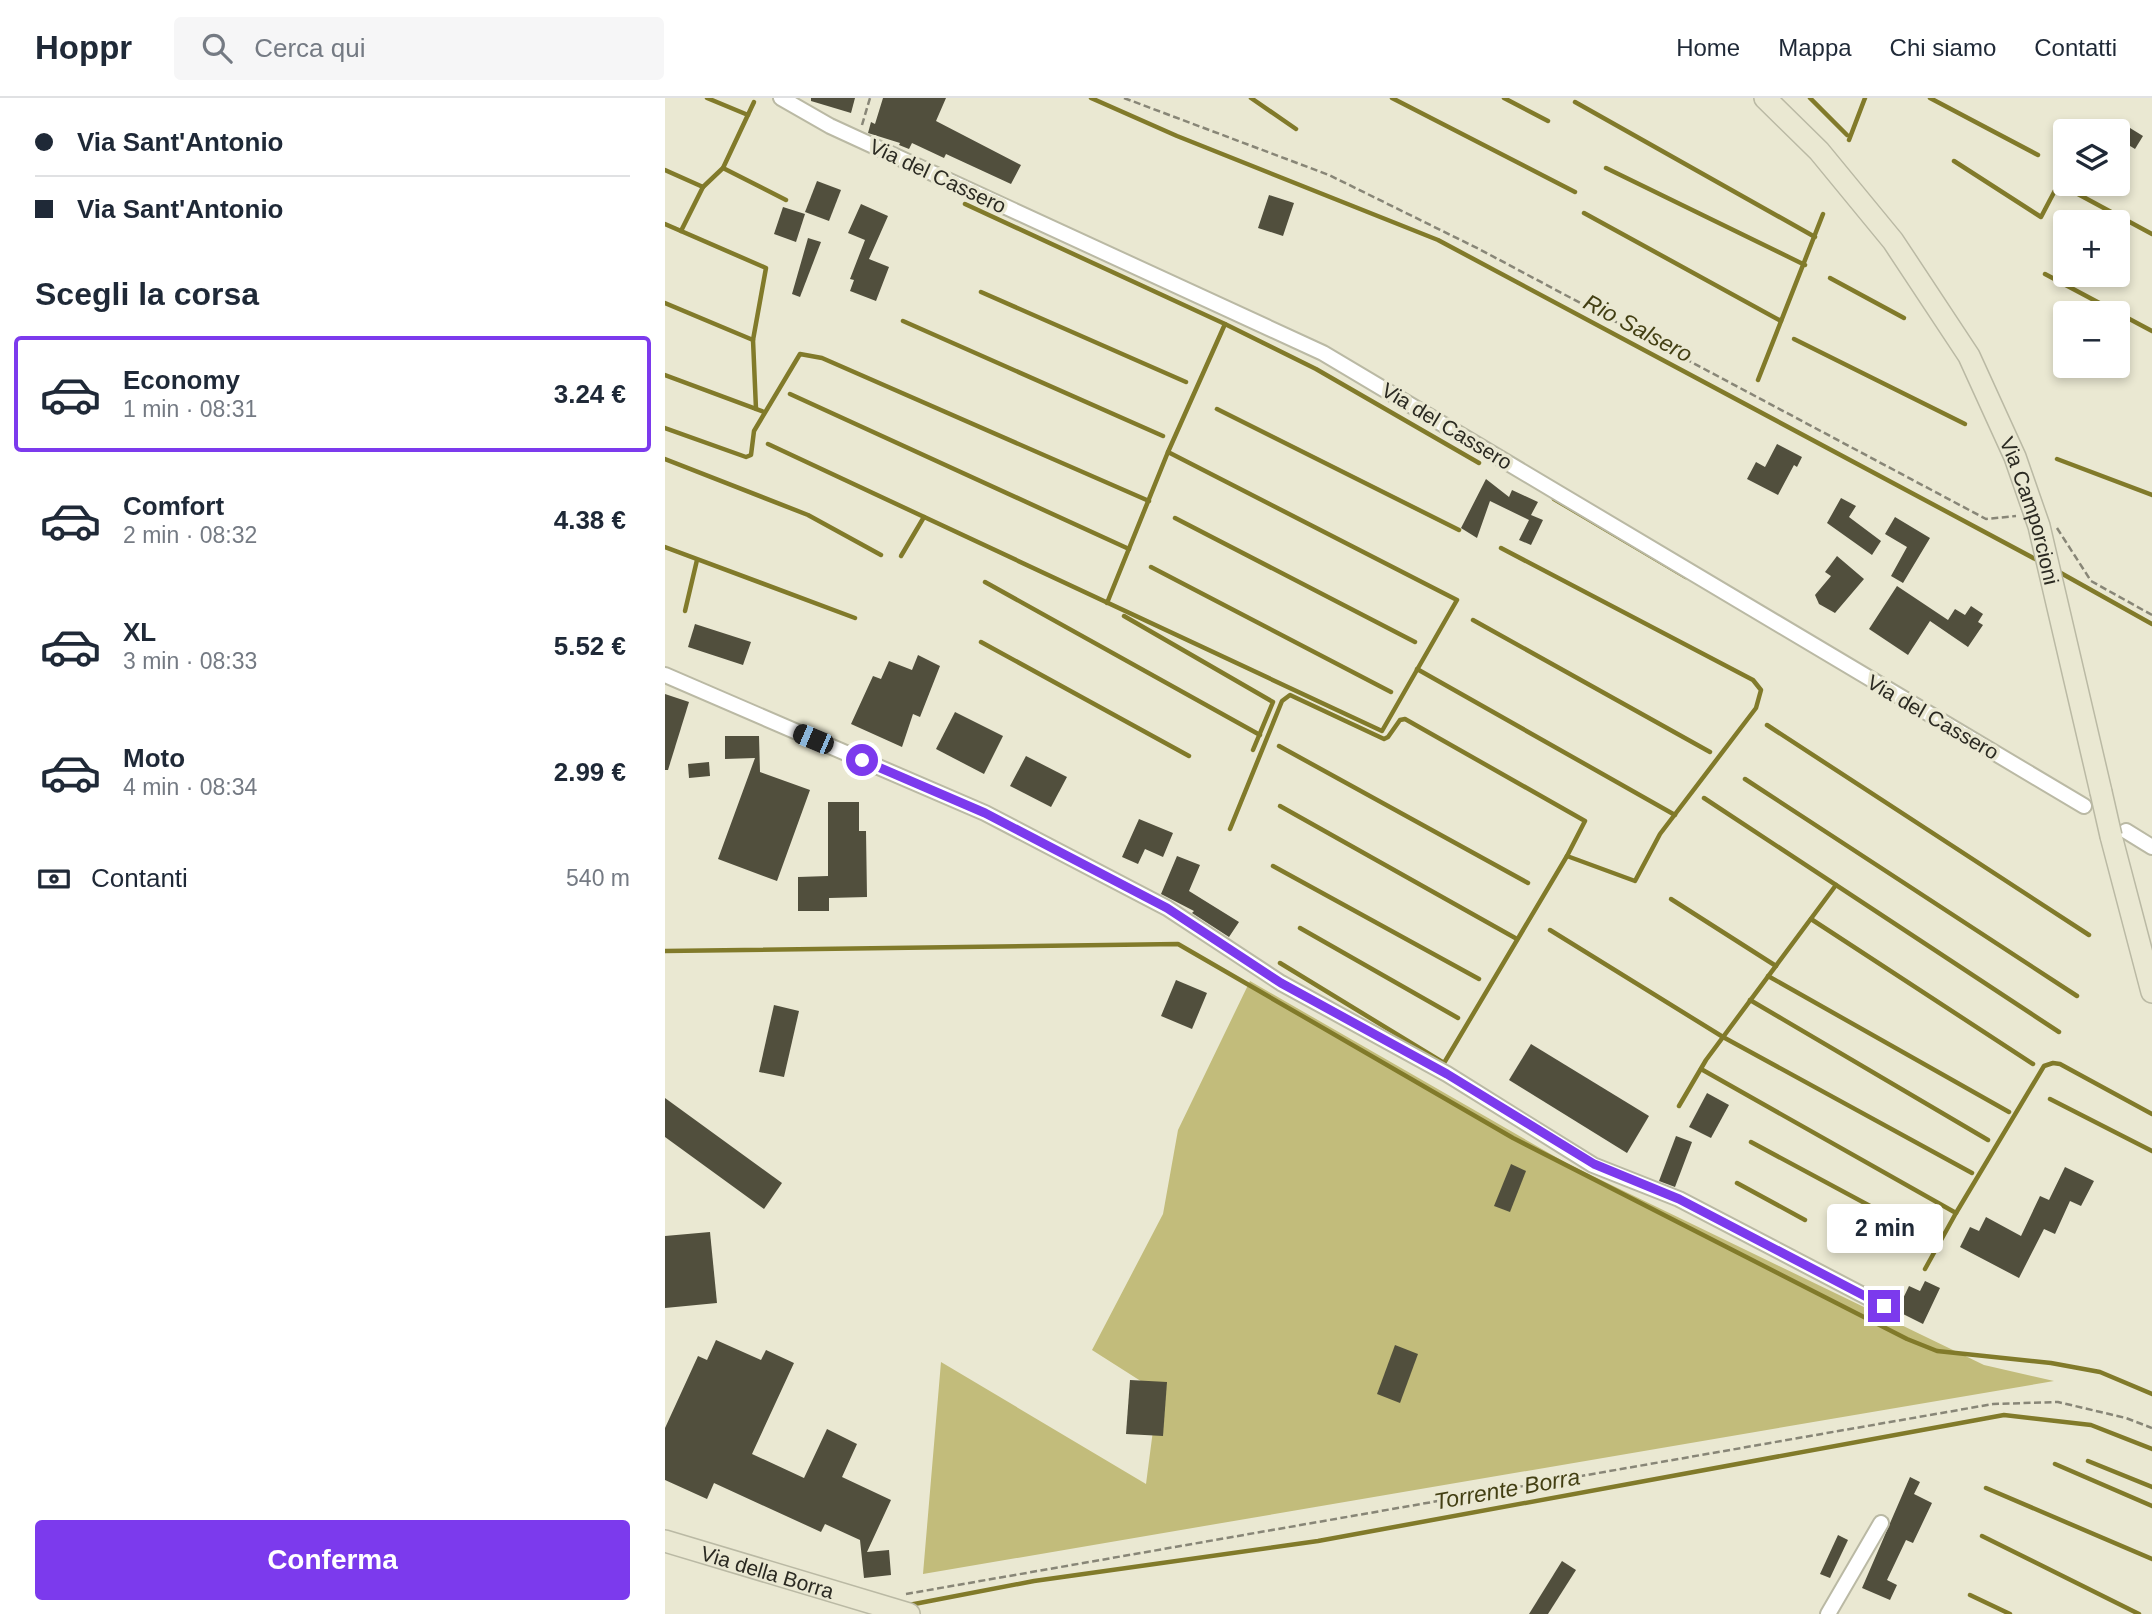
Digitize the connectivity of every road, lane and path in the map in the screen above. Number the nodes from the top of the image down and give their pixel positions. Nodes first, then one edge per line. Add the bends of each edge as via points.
1 (781, 98) edge
2 (870, 98) edge
3 (1124, 98) edge
4 (1765, 98) edge
5 (858, 138) junction
6 (2037, 520) junction
7 (2152, 615) edge
8 (665, 676) edge
9 (2084, 806) dead end
10 (2118, 833) junction
11 (2152, 847) edge
12 (2152, 992) edge
13 (1884, 1306) dead end
14 (2152, 1428) edge
15 (1881, 1524) dead end
16 (670, 1541) edge
17 (908, 1604) edge
18 (1828, 1614) edge

1 - 5 street, Via del Cassero
2 - 5 path
3 - 6 path via 1329,174 1986,519
4 - 6 main road, Via Camporcioni via 1819,151 1893,241 1969,356 2015,457
5 - 9 street, Via del Cassero via 1323,353
6 - 7 path via 2060,529 2091,581
6 - 10 main road, Via Camporcioni, bridge via 2101,792
8 - 13 street via 985,813 1167,908 1281,983 1447,1074 1594,1164 1679,1199
10 - 11 street
10 - 12 main road, Via Camporcioni
14 - 17 path via 2058,1402 1993,1404
15 - 18 street
16 - 17 main road, Via della Borra via 816,1587

